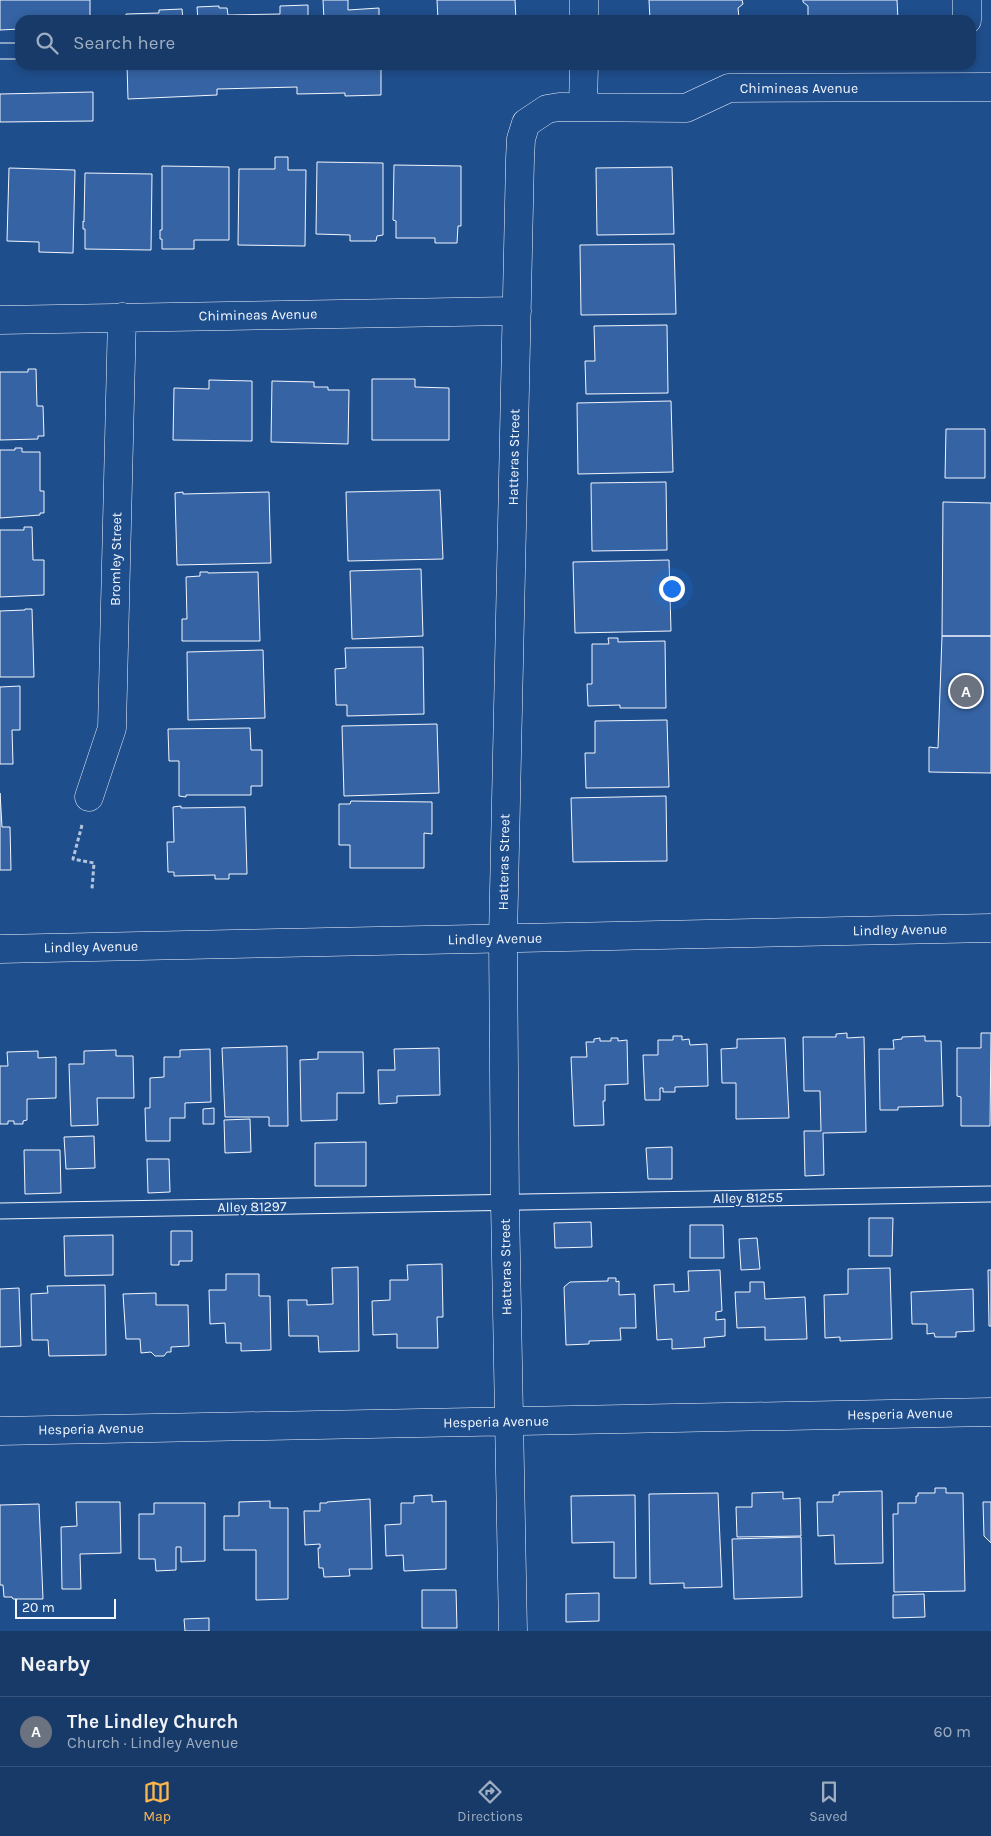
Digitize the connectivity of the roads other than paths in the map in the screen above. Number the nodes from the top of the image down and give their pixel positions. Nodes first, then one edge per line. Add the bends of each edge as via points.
1 (584, 0) edge
2 (967, 0) edge
3 (584, 15) edge
4 (967, 15) edge
5 (15, 51) edge
6 (0, 52) edge
7 (584, 70) edge
8 (975, 80) edge
9 (584, 106) junction
10 (526, 124) joint
11 (517, 311) junction
12 (122, 317) junction
13 (0, 320) edge
14 (89, 797) road end
15 (991, 928) edge
16 (503, 938) junction
17 (0, 949) edge
18 (991, 1194) edge
19 (504, 1203) junction
20 (0, 1211) edge
21 (991, 1412) edge
22 (510, 1422) junction
23 (0, 1431) edge
24 (513, 1631) edge

1 - 3 street
2 - 4 street
5 - 6 lane
7 - 9 street
8 - 9 street, Chimineas Avenue via 729,88 686,108
9 - 10 street, Chimineas Avenue via 547,109
10 - 11 street, Hatteras Street via 521,139
11 - 12 street, Chimineas Avenue
11 - 16 street, Hatteras Street
12 - 13 street, Chimineas Avenue
12 - 14 street, Bromley Street via 112,728
15 - 16 street, Lindley Avenue
16 - 17 street, Lindley Avenue
16 - 19 street, Hatteras Street
18 - 19 lane, Alley 81255
19 - 20 lane, Alley 81297
19 - 22 street, Hatteras Street
21 - 22 street, Hesperia Avenue
22 - 23 street, Hesperia Avenue
22 - 24 street, Hatteras Street

